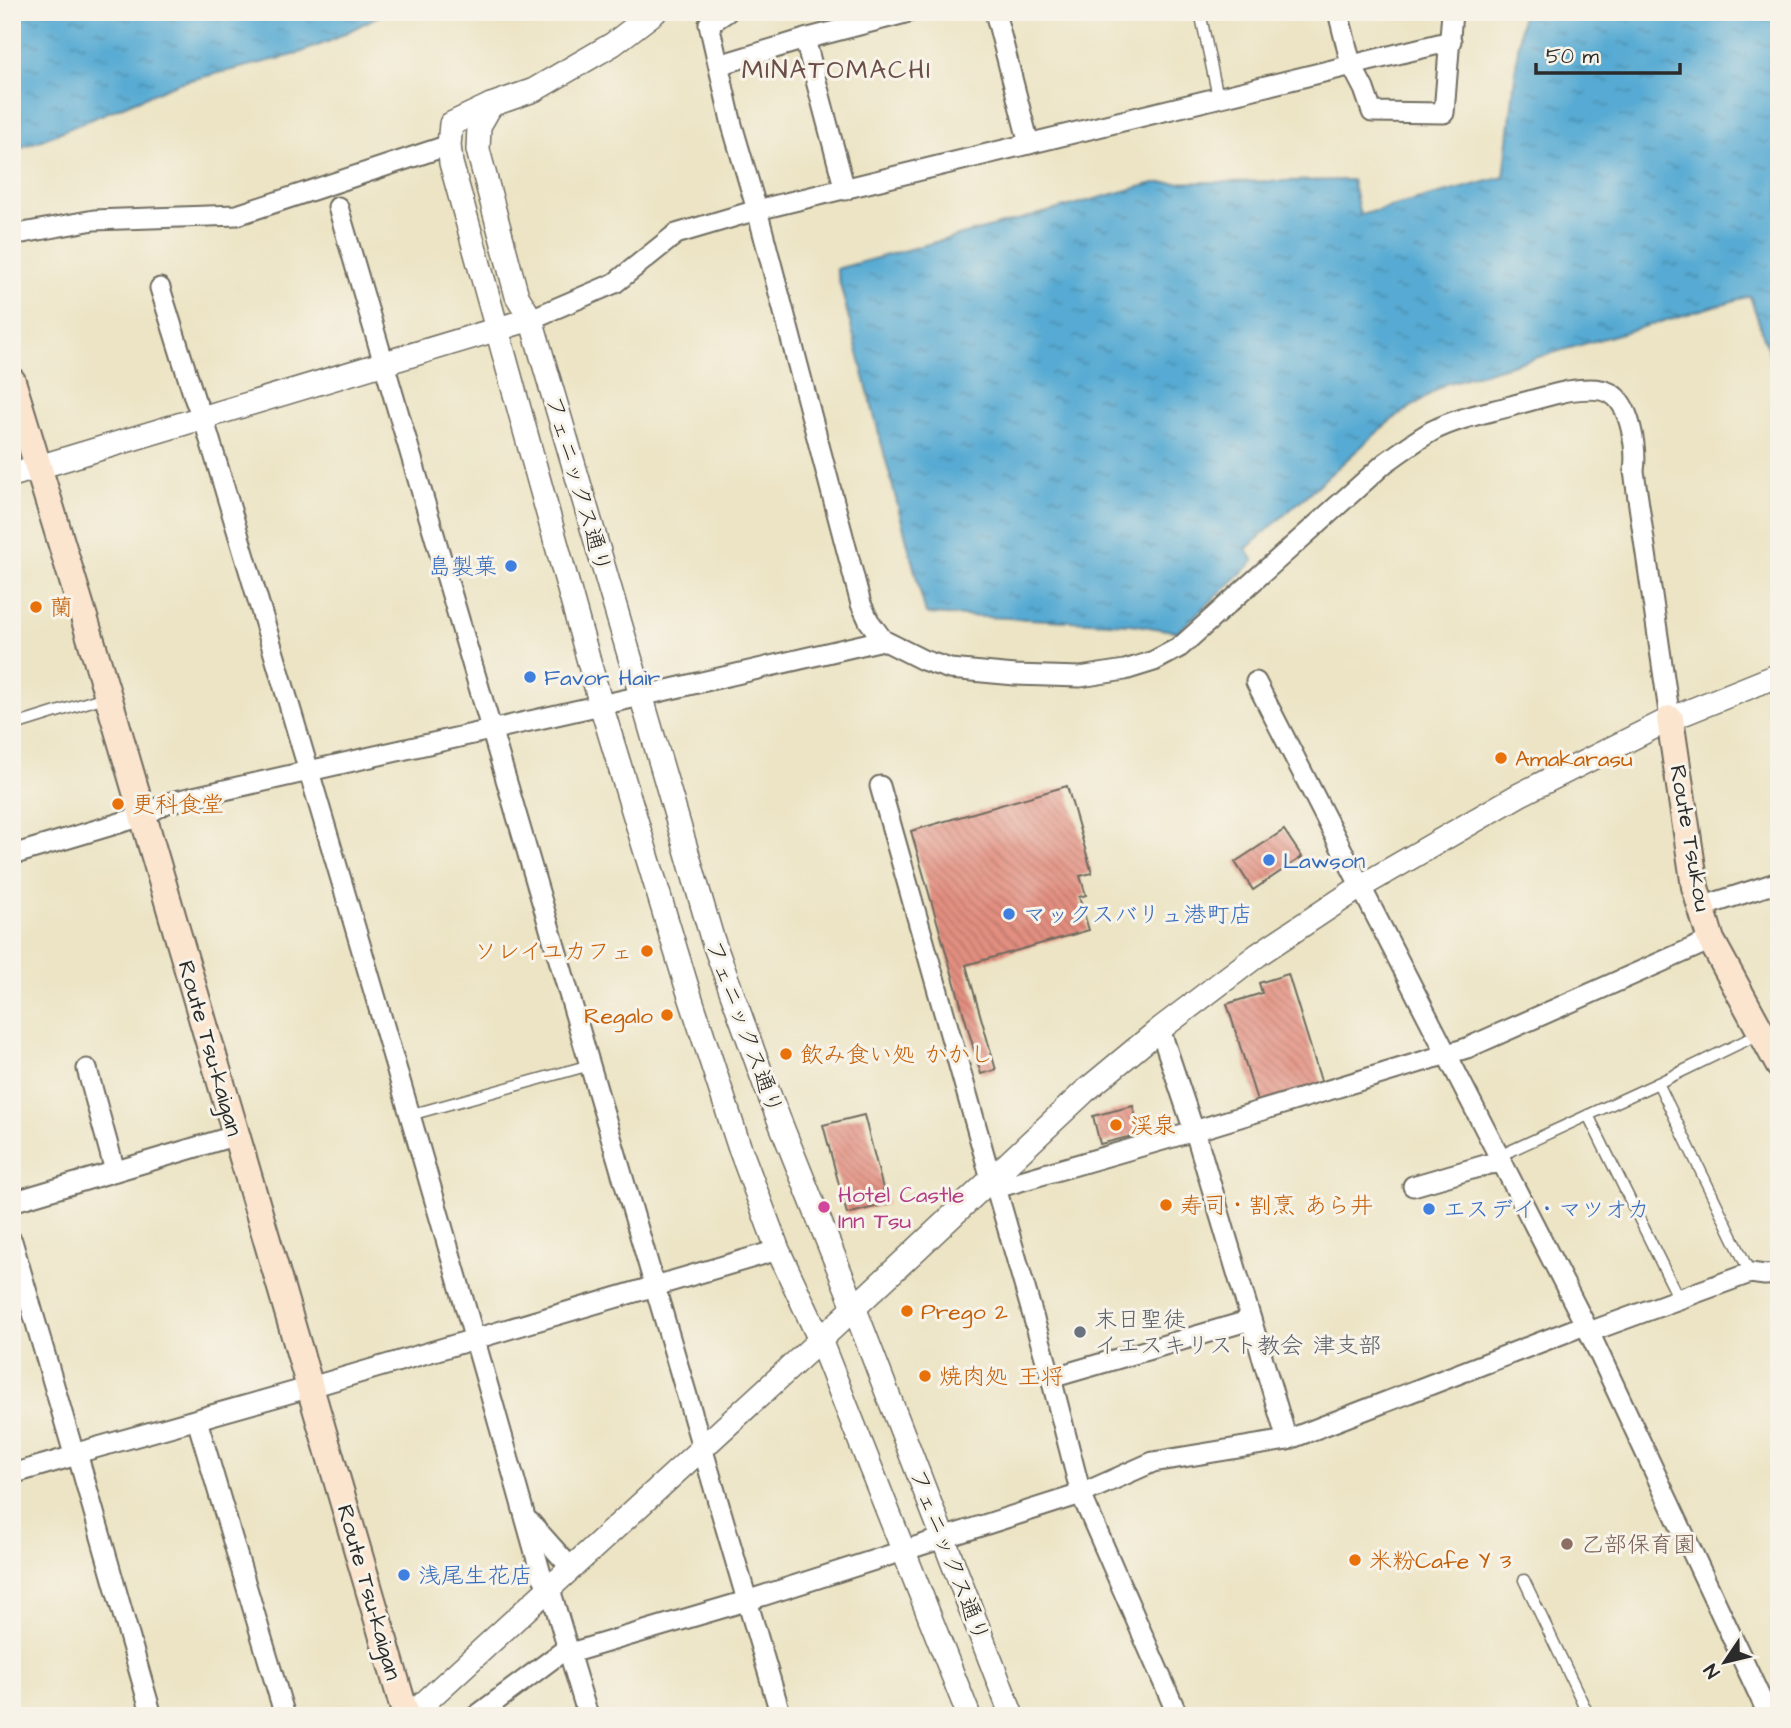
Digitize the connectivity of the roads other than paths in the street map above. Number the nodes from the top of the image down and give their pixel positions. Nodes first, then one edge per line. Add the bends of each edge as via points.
1 (655, 12) edge
2 (727, 12) edge
3 (909, 12) edge
4 (995, 12) edge
5 (1200, 12) edge
6 (1338, 12) edge
7 (1452, 12) edge
8 (805, 39) junction
9 (1451, 41) junction
10 (1351, 64) junction
11 (719, 65) junction
12 (1218, 97) junction
13 (491, 105) junction
14 (1028, 144) junction
15 (449, 145) junction
16 (845, 190) junction
17 (338, 207) dead end
18 (757, 210) junction
19 (12, 235) edge
20 (160, 288) dead end
21 (531, 319) junction
22 (496, 328) junction
23 (384, 362) junction
24 (12, 380) edge
25 (203, 417) junction
26 (38, 467) junction
27 (12, 475) edge
28 (883, 639) junction
29 (1779, 675) edge
30 (1256, 682) dead end
31 (108, 696) junction
32 (641, 696) junction
33 (601, 705) junction
34 (1670, 719) junction
35 (12, 721) edge
36 (492, 730) junction
37 (310, 772) junction
38 (880, 786) dead end
39 (143, 816) junction
40 (12, 855) edge
41 (1779, 881) edge
42 (1360, 887) junction
43 (1701, 907) junction
44 (1712, 940) junction
45 (1160, 1028) junction
46 (1761, 1033) junction
47 (1447, 1054) junction
48 (590, 1065) junction
49 (1779, 1065) edge
50 (87, 1069) dead end
51 (1658, 1083) junction
52 (410, 1115) junction
53 (1587, 1115) junction
54 (1194, 1131) junction
55 (236, 1135) junction
56 (1500, 1160) junction
57 (115, 1171) junction
58 (994, 1184) junction
59 (1413, 1186) dead end
60 (12, 1202) edge
61 (12, 1241) edge
62 (778, 1250) junction
63 (1750, 1272) junction
64 (1779, 1274) edge
65 (655, 1286) junction
66 (1679, 1299) junction
67 (854, 1307) junction
68 (1251, 1320) junction
69 (1587, 1328) junction
70 (475, 1338) junction
71 (820, 1340) junction
72 (1051, 1378) junction
73 (311, 1387) junction
74 (197, 1420) junction
75 (1287, 1440) junction
76 (701, 1448) junction
77 (75, 1454) junction
78 (12, 1474) edge
79 (1081, 1494) junction
80 (526, 1517) junction
81 (944, 1537) junction
82 (903, 1551) junction
83 (571, 1568) junction
84 (1524, 1580) dead end
85 (550, 1589) junction
86 (746, 1601) junction
87 (569, 1651) junction
88 (152, 1716) edge
89 (285, 1716) edge
90 (408, 1716) edge
91 (477, 1716) edge
92 (588, 1716) edge
93 (781, 1716) edge
94 (969, 1716) edge
95 (1012, 1716) edge
96 (1178, 1716) edge
97 (1589, 1716) edge
98 (1769, 1716) edge

1 - 13 street via 613,44 534,90
2 - 11 street via 709,24
3 - 8 street
4 - 14 street
5 - 12 lane
6 - 10 street
7 - 9 street
8 - 11 street
8 - 16 street
9 - 10 street
9 - 10 street via 1444,113 1372,112
10 - 12 street
11 - 18 street
12 - 14 street
13 - 15 street via 451,124
13 - 21 street, フェニックス通り via 479,126 478,149 517,296
14 - 16 street
15 - 19 street via 237,215 94,220
15 - 22 street, フェニックス通り
16 - 18 street
17 - 23 street
18 - 21 street via 676,234 615,283
18 - 28 street via 861,604
20 - 25 street
21 - 22 street
21 - 32 street, フェニックス通り
22 - 23 street
22 - 33 street, フェニックス通り
23 - 25 street
23 - 36 street
24 - 26 main road, Route Tsu-kaigan
25 - 26 street
25 - 37 street
26 - 27 street
26 - 31 main road, Route Tsu-kaigan
28 - 32 street
28 - 34 street via 950,669 1015,675 1080,677 1154,661 1180,647 1406,447 1457,420 1593,389 1617,398 1630,424
29 - 34 street
30 - 42 street
31 - 35 lane via 18,724
31 - 39 main road, Route Tsu-kaigan
32 - 33 street
32 - 67 street, フェニックス通り via 712,938
33 - 36 street
33 - 62 street, フェニックス通り via 694,1009
34 - 42 street via 1518,795
34 - 43 main road, Route Tsukou
36 - 37 street
36 - 48 street
37 - 39 street via 167,803
37 - 52 street
38 - 58 street
39 - 40 street
39 - 55 main road, Route Tsu-kaigan
41 - 43 street
42 - 45 street
42 - 47 street
43 - 44 main road, Route Tsukou
44 - 46 main road, Route Tsukou
44 - 47 street
45 - 54 street
45 - 58 street via 1084,1092
46 - 49 main road, Route Tsukou
46 - 51 lane
47 - 54 street
47 - 56 street
48 - 52 lane
48 - 65 street
50 - 57 street
51 - 53 lane
51 - 63 lane
52 - 70 street
53 - 56 lane
53 - 66 lane
54 - 58 street
54 - 68 street
55 - 57 street
55 - 73 main road, Route Tsu-kaigan
56 - 59 street
56 - 69 street
57 - 60 street
58 - 67 street
58 - 72 street
61 - 77 street
62 - 65 street
62 - 71 street, フェニックス通り
63 - 64 street
63 - 66 street
65 - 70 street
65 - 76 street
66 - 69 street
67 - 71 street
67 - 81 street, フェニックス通り
68 - 72 street
68 - 75 street
69 - 75 street
69 - 98 street
70 - 73 street
70 - 80 street
71 - 76 street
71 - 82 street, フェニックス通り
72 - 79 street
73 - 74 street
73 - 90 main road, Route Tsu-kaigan
74 - 77 street
74 - 89 street
75 - 79 street via 1153,1462
76 - 83 street
76 - 86 street
77 - 78 street
77 - 88 street
79 - 81 street
79 - 96 street
80 - 83 street
80 - 85 street via 541,1574
81 - 82 street
81 - 95 street, フェニックス通り
82 - 86 street
82 - 94 street, フェニックス通り
83 - 85 street
84 - 97 lane
85 - 87 street
85 - 90 street
86 - 87 street
86 - 93 street
87 - 91 street
87 - 92 street

